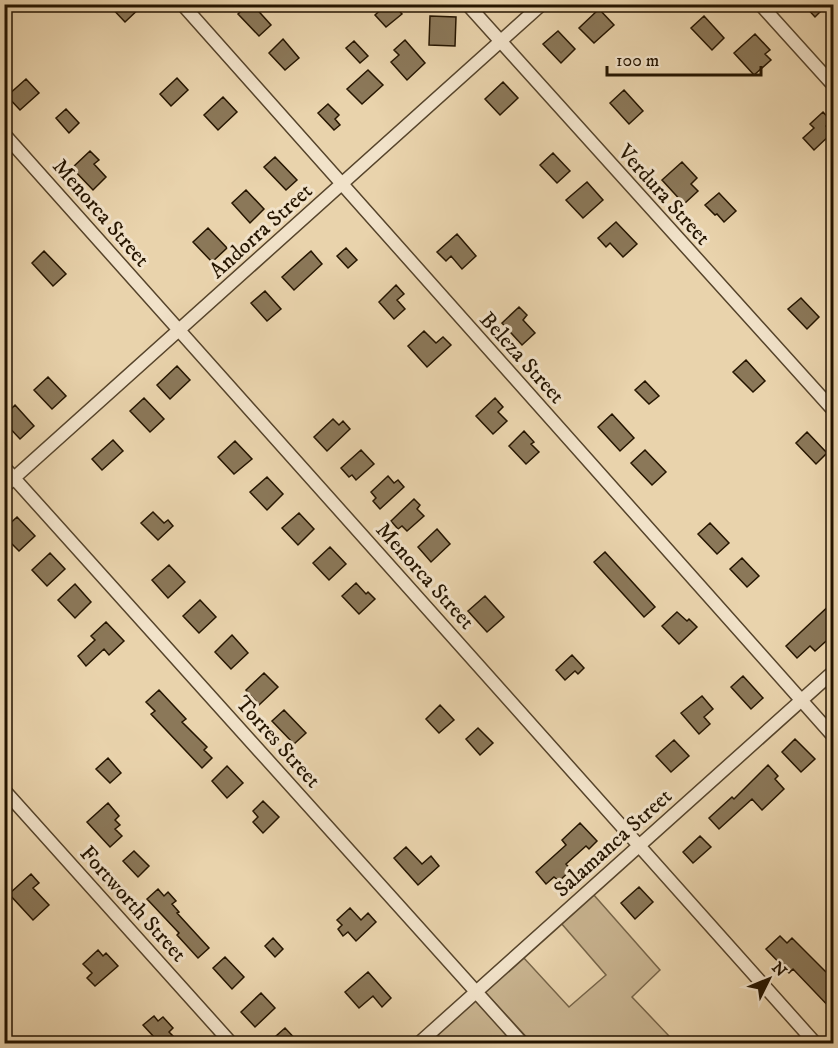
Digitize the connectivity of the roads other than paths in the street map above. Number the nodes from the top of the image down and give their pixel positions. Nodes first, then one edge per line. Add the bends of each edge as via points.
1 (182, 4) edge
2 (466, 4) edge
3 (542, 4) edge
4 (760, 4) edge
5 (500, 42) junction
6 (834, 86) edge
7 (4, 134) edge
8 (342, 185) junction
9 (179, 330) junction
10 (834, 411) edge
11 (4, 467) edge
12 (9, 482) edge
13 (834, 671) edge
14 (800, 701) junction
15 (834, 738) edge
16 (4, 790) edge
17 (640, 845) junction
18 (476, 991) junction
19 (232, 1044) edge
20 (418, 1044) edge
21 (523, 1044) edge
22 (816, 1044) edge

1 - 8 street, Beleza Street
2 - 5 street, Verdura Street
3 - 5 street, Andorra Street
4 - 6 street
5 - 8 street, Andorra Street
5 - 10 street, Verdura Street
7 - 9 street, Menorca Street
8 - 9 street, Andorra Street
8 - 14 street, Beleza Street
9 - 12 street, Andorra Street
9 - 17 street, Menorca Street
11 - 12 street, Torres Street
12 - 18 street, Torres Street
13 - 14 street, Salamanca Street
14 - 15 street, Beleza Street
14 - 17 street, Salamanca Street
16 - 19 street, Fortworth Street
17 - 18 street, Salamanca Street
17 - 22 street, Menorca Street
18 - 20 street, Salamanca Street
18 - 21 street, Torres Street

